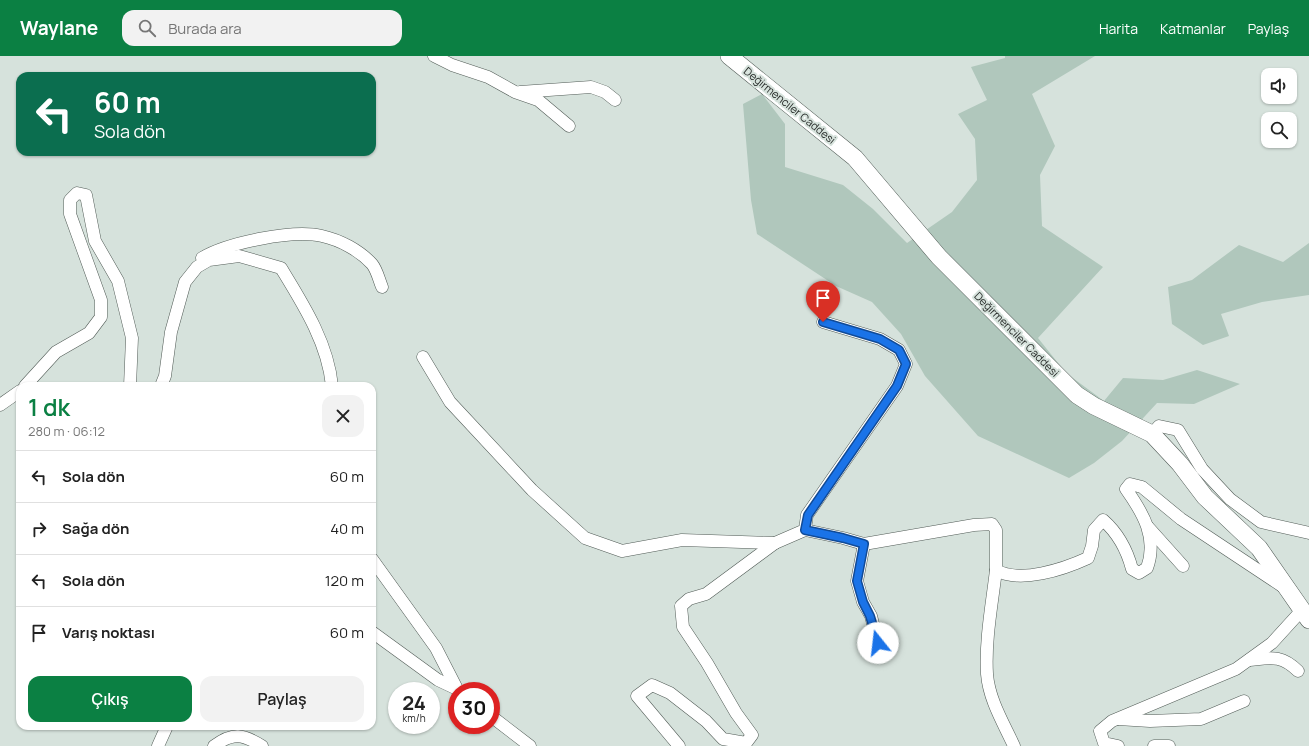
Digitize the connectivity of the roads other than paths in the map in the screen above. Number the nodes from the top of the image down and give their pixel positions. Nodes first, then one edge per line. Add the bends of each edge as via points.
1 (434, 56) edge
2 (729, 56) edge
3 (515, 92) junction
4 (615, 100) dead end
5 (569, 126) dead end
6 (185, 282) junction
7 (382, 287) dead end
8 (823, 322) dead end
9 (423, 357) dead end
10 (29, 382) edge
11 (130, 382) edge
12 (163, 382) edge
13 (332, 382) edge
14 (16, 394) edge
15 (0, 405) edge
16 (1152, 434) junction
17 (1146, 524) junction
18 (805, 530) junction
19 (1309, 534) edge
20 (775, 543) junction
21 (864, 544) junction
22 (376, 565) edge
23 (1183, 566) dead end
24 (996, 570) junction
25 (1288, 590) junction
26 (1305, 615) edge
27 (376, 635) edge
28 (878, 643) dead end
29 (1248, 661) junction
30 (1298, 671) dead end
31 (454, 682) edge
32 (448, 684) edge
33 (1244, 701) dead end
34 (1117, 719) junction
35 (500, 723) edge
36 (164, 730) edge
37 (158, 746) edge
38 (214, 746) edge
39 (262, 746) edge
40 (530, 746) edge
41 (679, 746) edge
42 (1014, 746) edge
43 (1118, 746) edge
44 (1154, 746) edge
45 (1169, 746) edge

1 - 3 street via 488,77
2 - 16 main road, Değirmenciler Caddesi via 855,158 939,257 1077,395
3 - 4 street via 591,87 605,92
3 - 5 street via 538,100
6 - 7 street via 187,267 214,251 288,235 315,235 357,250 373,266
6 - 12 street via 171,332
6 - 13 street via 197,267 209,260 239,256 280,268 307,311 330,370
8 - 18 street via 880,339 899,350 906,364 897,386 808,515
9 - 20 street via 450,402 532,490 586,538 622,551 682,540
10 - 11 street via 56,352 89,333 101,317 101,300 70,214 70,200 77,194 86,195 95,241 118,281 132,338
14 - 15 street
16 - 19 street via 1159,426 1178,430 1202,469 1230,499 1261,522
16 - 25 main road, Değirmenciler Caddesi via 1180,464 1205,497 1259,548
17 - 23 street
17 - 24 street via 1152,545 1147,568 1139,573 1132,569 1125,546 1111,526 1103,520 1094,530 1088,558 1072,566 1032,576 1004,574
17 - 25 street via 1126,490 1130,484 1142,487 1181,519
18 - 20 street
18 - 21 street
20 - 41 street via 706,594 689,599 681,606 683,627 752,735 746,743 724,739 706,721 670,693 652,685 637,696
21 - 24 street via 992,524 996,530
21 - 28 street via 857,581
22 - 31 street via 436,648
24 - 42 street via 987,675 993,700
25 - 26 main road, Değirmenciler Caddesi
26 - 29 street
27 - 32 street
29 - 30 street via 1278,658
29 - 34 street via 1236,669
33 - 34 street via 1201,719 1150,722
34 - 43 street via 1100,732 1104,743
35 - 40 street
36 - 37 street
38 - 39 street via 225,738 247,736
44 - 45 street

